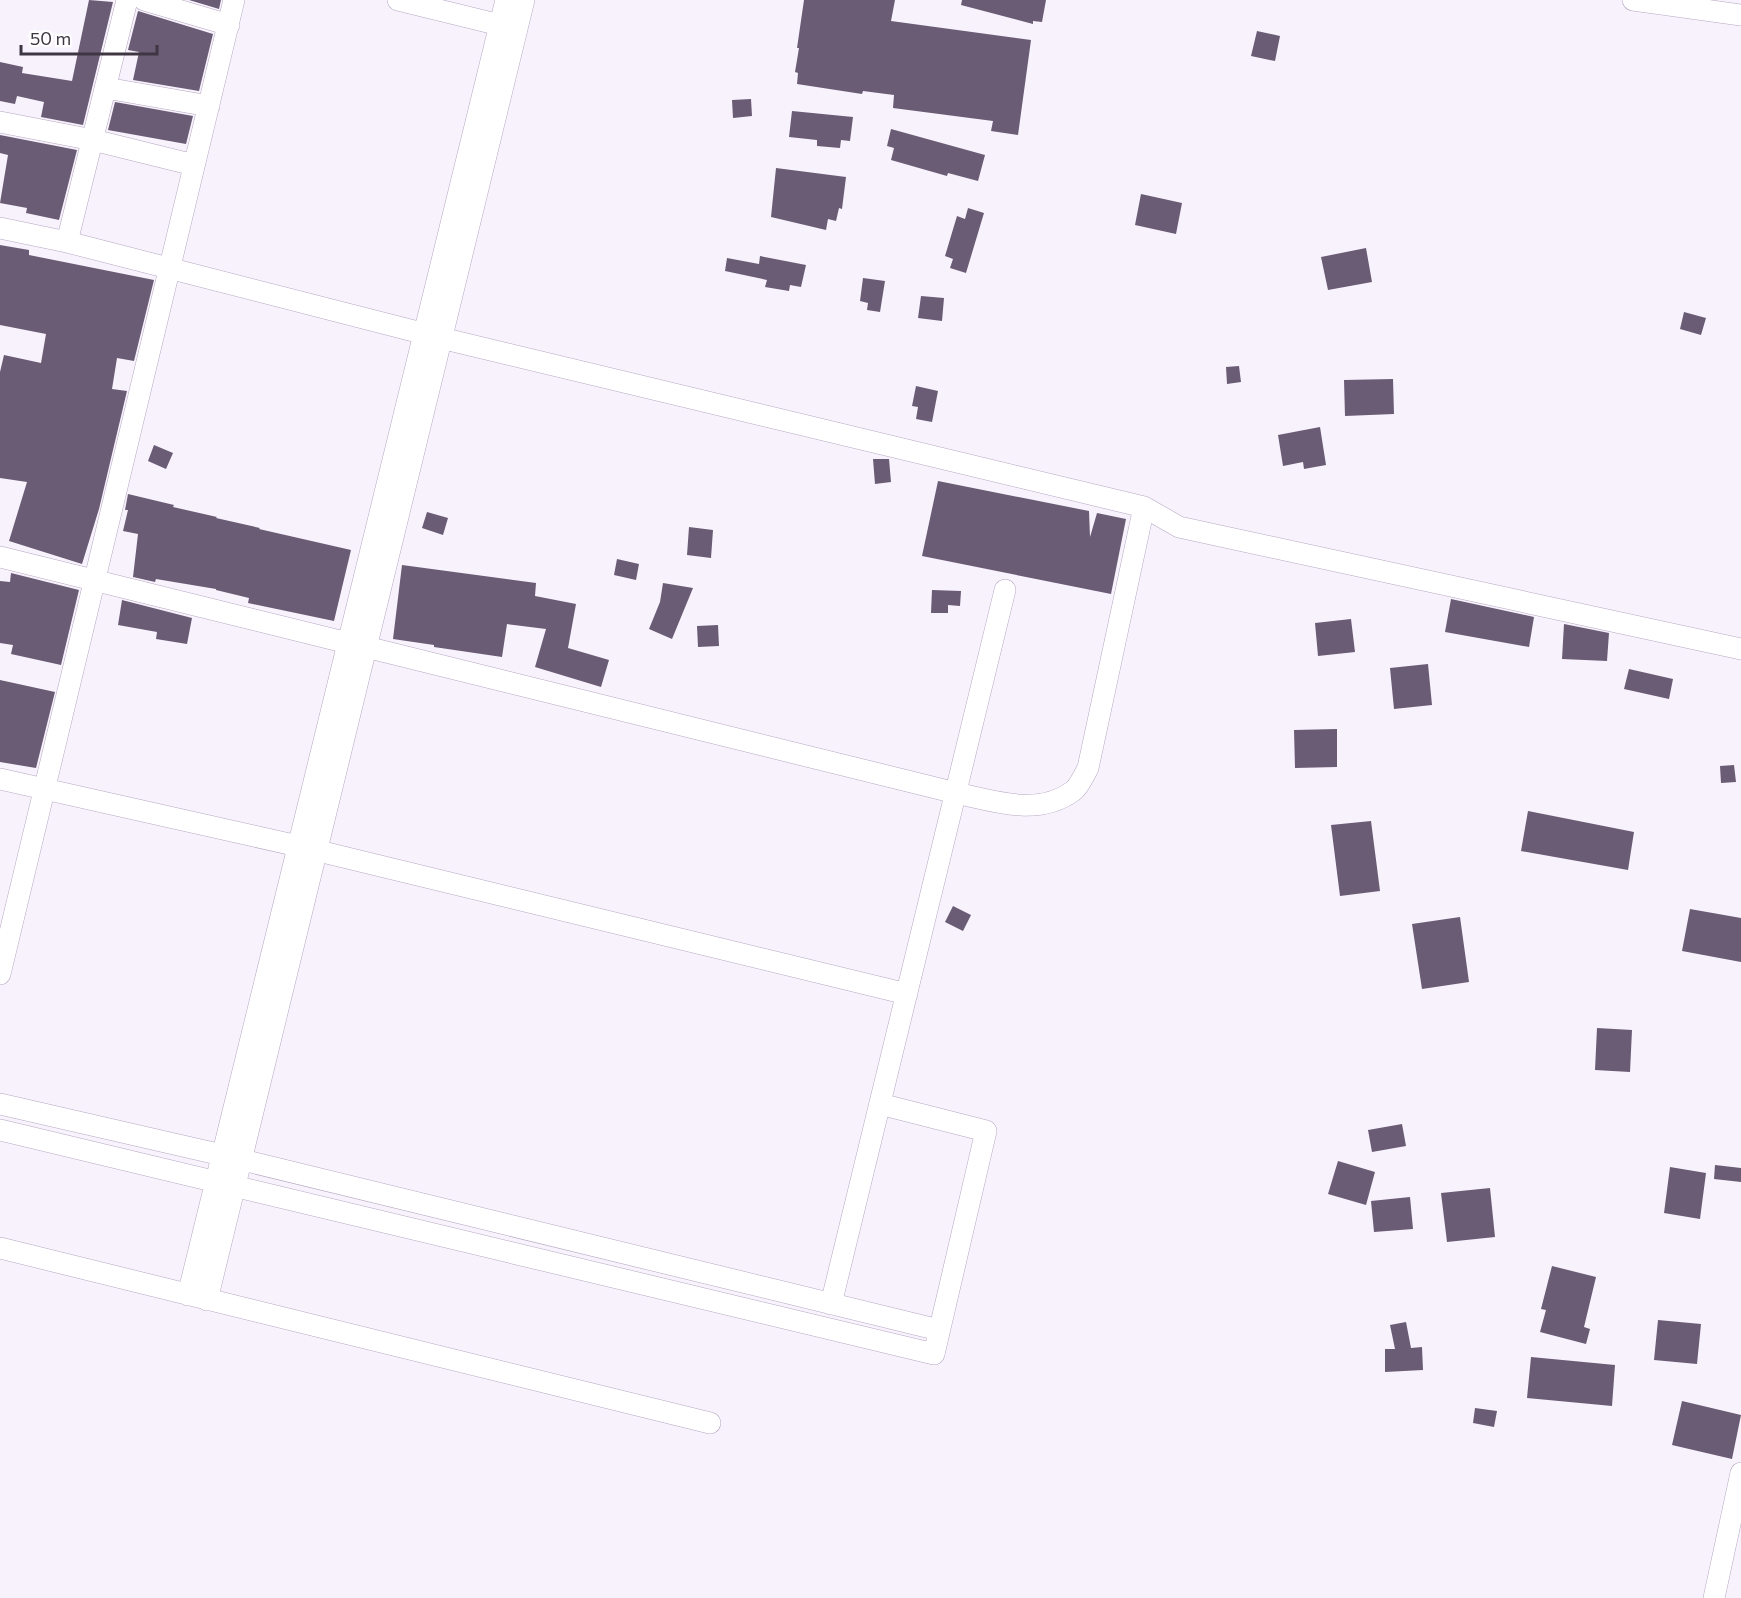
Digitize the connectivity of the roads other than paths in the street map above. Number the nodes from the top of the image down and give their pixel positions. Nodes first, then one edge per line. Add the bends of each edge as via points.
1 (127, 0) edge
2 (144, 0) edge
3 (234, 0) edge
4 (398, 0) edge
5 (506, 0) edge
6 (524, 0) edge
7 (1633, 0) edge
8 (1741, 15) edge
9 (229, 25) junction
10 (500, 25) junction
11 (106, 88) junction
12 (209, 106) junction
13 (0, 122) edge
14 (93, 140) junction
15 (194, 165) junction
16 (0, 228) edge
17 (67, 242) junction
18 (170, 267) junction
19 (433, 336) junction
20 (1144, 507) junction
21 (0, 557) edge
22 (95, 580) junction
23 (1005, 590) dead end
24 (357, 645) junction
25 (1741, 649) edge
26 (0, 778) edge
27 (45, 789) junction
28 (956, 793) junction
29 (308, 848) junction
30 (0, 974) edge
31 (907, 994) junction
32 (0, 1104) edge
33 (880, 1104) junction
34 (0, 1130) edge
35 (232, 1158) junction
36 (225, 1184) junction
37 (0, 1248) edge
38 (198, 1297) junction
39 (831, 1304) junction
40 (939, 1330) junction
41 (710, 1423) dead end
42 (1741, 1473) edge
43 (1737, 1511) edge
44 (1713, 1598) edge

1 - 11 street
2 - 9 street
3 - 9 street
4 - 10 street
5 - 10 street
6 - 19 street
7 - 8 street
9 - 12 street
10 - 19 street
11 - 12 street
11 - 14 street
12 - 15 street
13 - 14 street
14 - 15 street
14 - 17 street
15 - 18 street
16 - 17 street
17 - 18 street
18 - 19 street
18 - 22 street
19 - 20 street
19 - 24 street
20 - 25 street via 1179,527
20 - 28 street via 1088,768 1075,790 1053,802 1023,807
21 - 22 street
22 - 24 street
22 - 27 street
23 - 28 street
24 - 28 street
24 - 29 street
26 - 27 street
27 - 29 street
27 - 30 street
28 - 31 street
29 - 31 street
29 - 35 street
31 - 33 street
32 - 35 street
33 - 39 street
33 - 40 street via 986,1131
34 - 36 street
35 - 36 street
35 - 39 street
36 - 38 street
36 - 40 street via 934,1354
37 - 38 street
38 - 41 street
39 - 40 street
42 - 43 street
43 - 44 street

